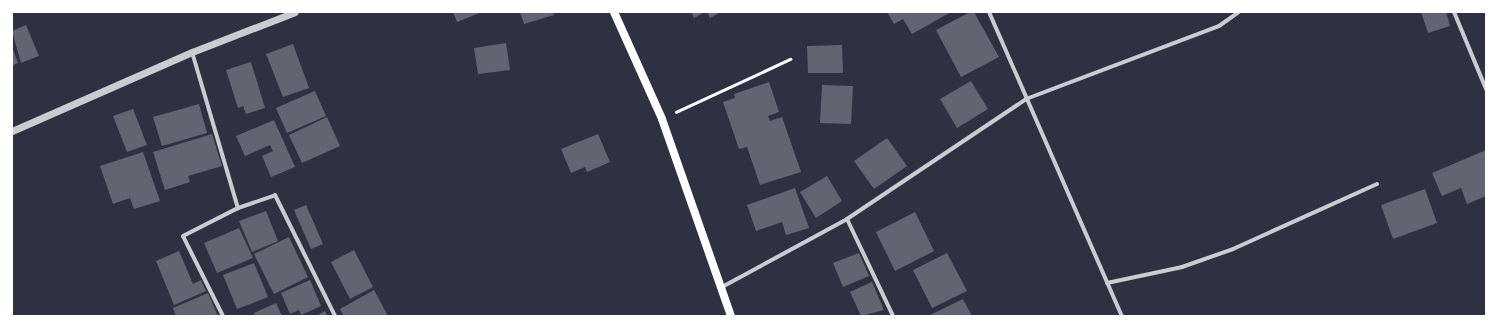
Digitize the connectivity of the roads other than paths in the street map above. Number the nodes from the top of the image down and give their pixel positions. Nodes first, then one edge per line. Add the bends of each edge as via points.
1 (295, 12) edge
2 (614, 12) edge
3 (989, 12) edge
4 (1239, 12) edge
5 (1454, 12) edge
6 (192, 52) junction
7 (1486, 88) edge
8 (1026, 100) junction
9 (12, 131) edge
10 (1377, 184) dead end
11 (238, 208) junction
12 (847, 219) junction
13 (1107, 283) junction
14 (722, 287) junction
15 (223, 316) edge
16 (335, 316) edge
17 (731, 316) edge
18 (893, 316) edge
19 (1122, 316) edge

1 - 6 street
2 - 14 main road via 662,119
3 - 8 street
4 - 8 street via 1220,26
5 - 7 street
6 - 9 street
6 - 11 street
8 - 12 street
8 - 13 street
10 - 13 street via 1234,249 1182,267
11 - 15 street via 183,236
11 - 16 street via 276,195
12 - 14 street
12 - 18 street
13 - 19 street
14 - 17 main road

